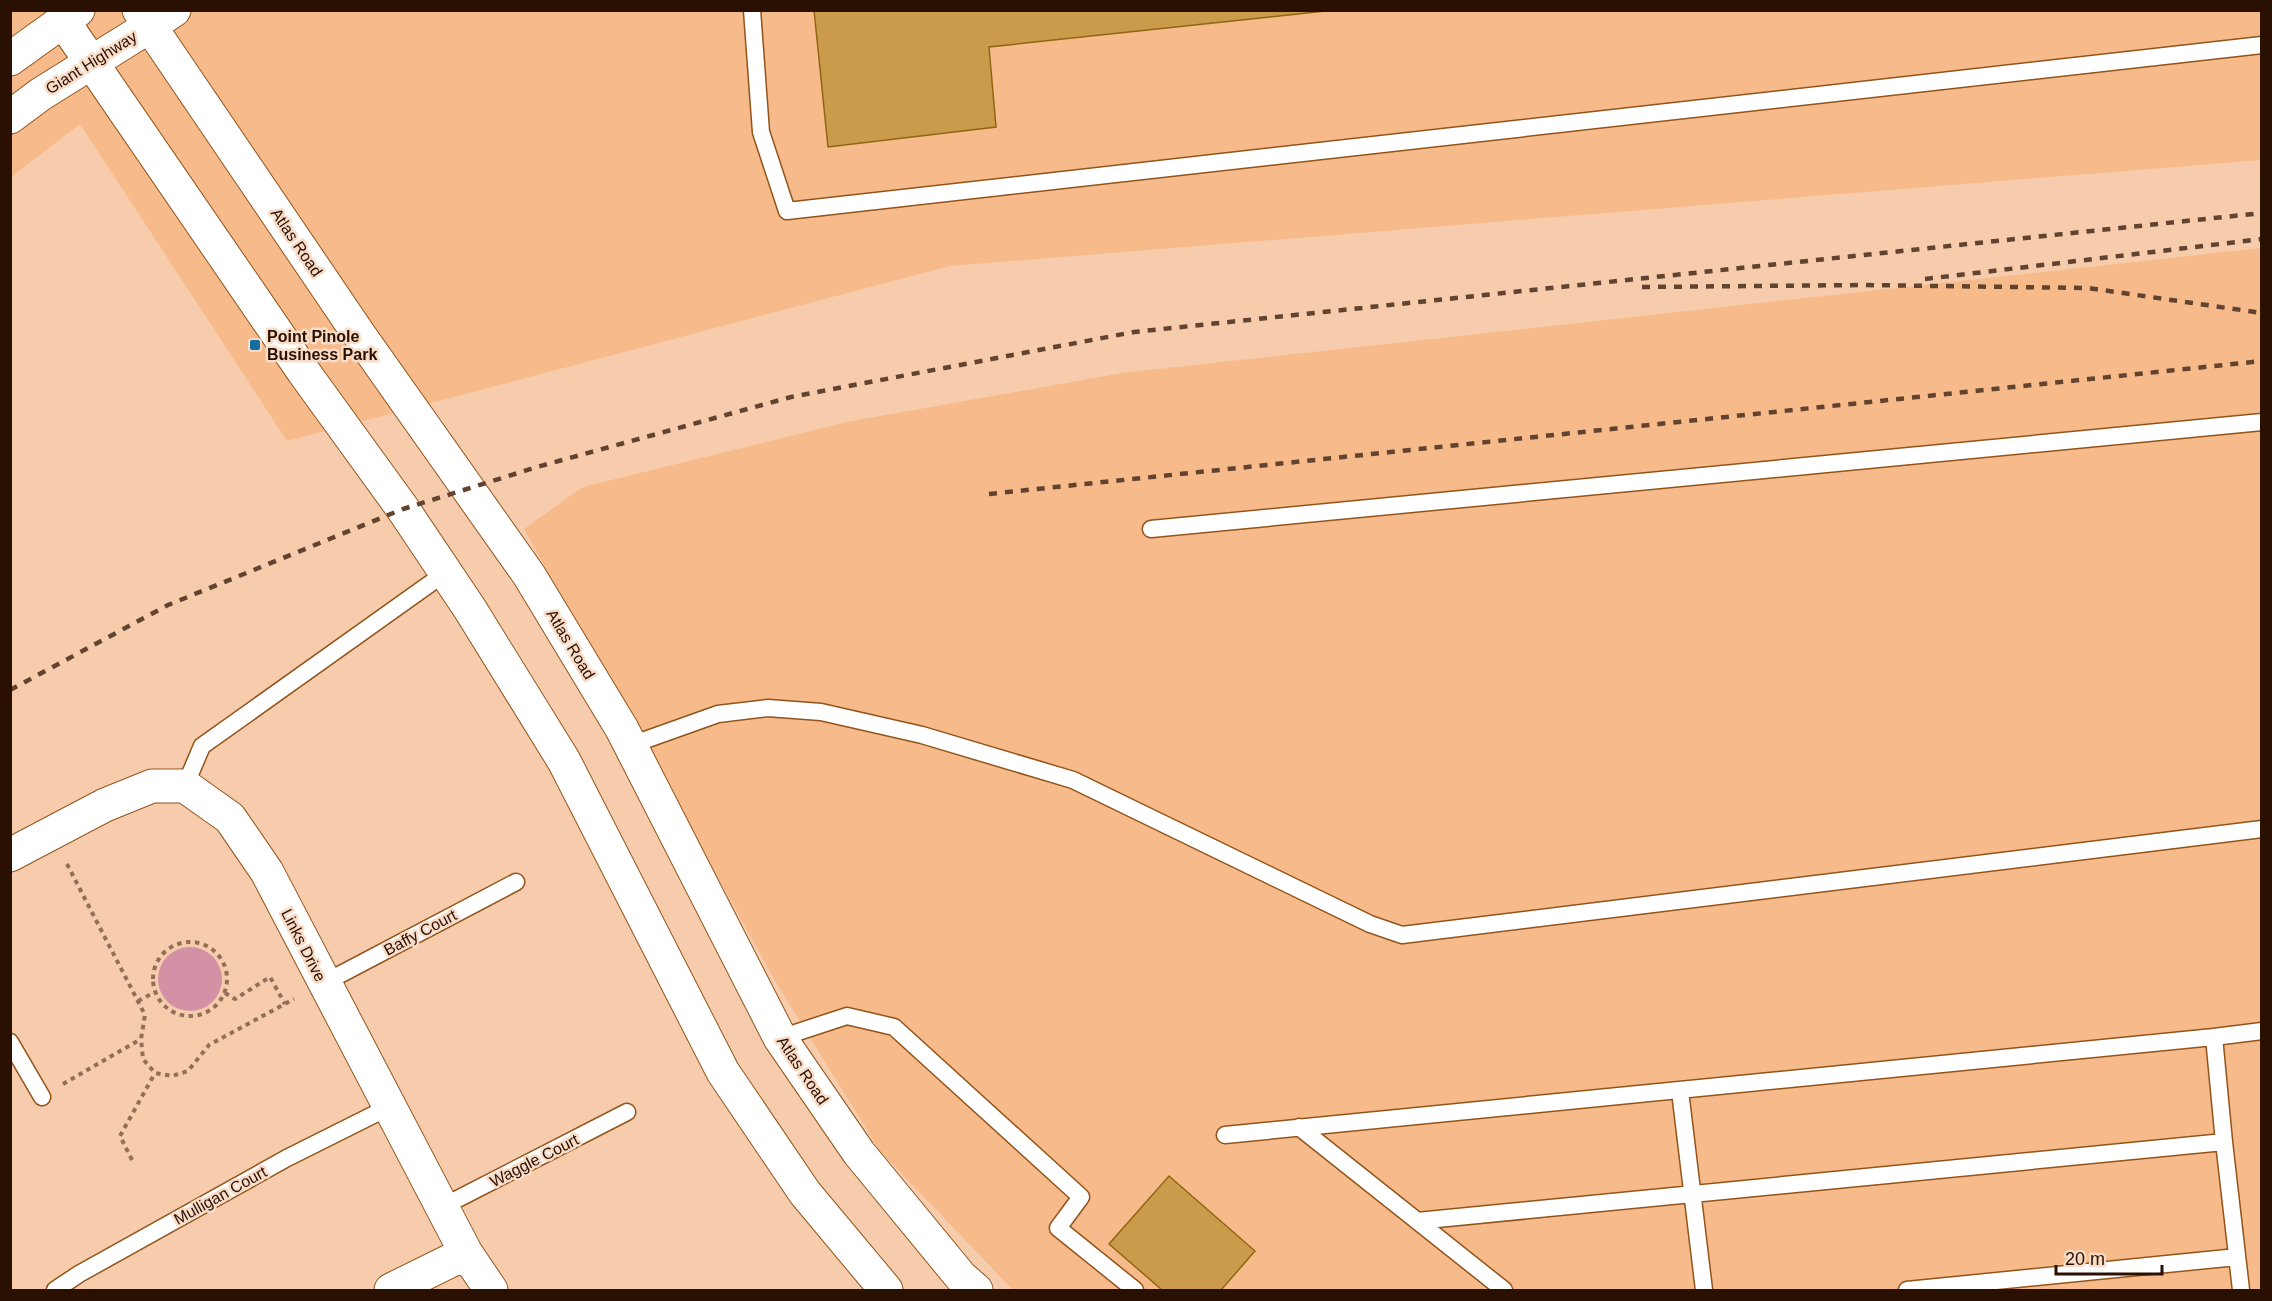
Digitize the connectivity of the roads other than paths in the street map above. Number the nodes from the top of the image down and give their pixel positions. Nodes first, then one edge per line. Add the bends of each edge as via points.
1 (752, 10) edge
2 (66, 14) edge
3 (154, 16) edge
4 (2262, 45) edge
5 (10, 59) edge
6 (91, 62) junction
7 (10, 117) edge
8 (2262, 422) edge
9 (1151, 529) dead end
10 (445, 573) junction
11 (631, 745) junction
12 (185, 786) junction
13 (2262, 829) edge
14 (10, 855) edge
15 (516, 882) dead end
16 (324, 982) junction
17 (2262, 1031) edge
18 (2214, 1037) junction
19 (780, 1038) junction
20 (10, 1042) edge
21 (1680, 1091) junction
22 (42, 1097) road end
23 (389, 1107) junction
24 (627, 1113) dead end
25 (1299, 1127) junction
26 (1225, 1136) dead end
27 (2224, 1142) junction
28 (1692, 1194) junction
29 (442, 1207) junction
30 (1417, 1221) junction
31 (466, 1253) junction
32 (2237, 1257) junction
33 (56, 1290) edge
34 (391, 1290) edge
35 (491, 1290) edge
36 (886, 1290) edge
37 (976, 1290) edge
38 (1135, 1290) edge
39 (1504, 1290) edge
40 (1704, 1290) edge
41 (1907, 1290) edge
42 (2241, 1290) edge

1 - 4 lane via 761,132 786,212
2 - 5 street
2 - 6 street
3 - 6 street, Giant Highway
3 - 11 street, Atlas Road via 358,333 529,575
6 - 7 street, Giant Highway
6 - 10 street
8 - 9 lane
10 - 12 lane via 202,746
10 - 36 street via 564,761 723,1072 806,1193
11 - 13 lane via 718,714 768,708 821,712 921,735 1073,780 1370,924 1402,935
11 - 19 street, Atlas Road
12 - 14 street via 152,786 105,805
12 - 16 street, Links Drive via 230,818 267,872
15 - 16 lane, Baffy Court
16 - 23 street, Links Drive
17 - 18 lane
18 - 21 lane
18 - 27 lane
19 - 37 street, Atlas Road via 859,1153
19 - 38 lane via 847,1016 894,1027 1081,1197 1058,1228
20 - 22 lane
21 - 25 lane
21 - 28 lane
23 - 29 street, Links Drive
23 - 33 lane, Mulligan Court via 287,1158
24 - 29 lane, Waggle Court
25 - 26 lane
25 - 30 lane
27 - 28 lane
27 - 32 lane
28 - 30 lane
28 - 40 lane
29 - 31 street, Links Drive
30 - 39 lane
31 - 34 street
31 - 35 street, Links Drive
32 - 41 lane
32 - 42 lane

